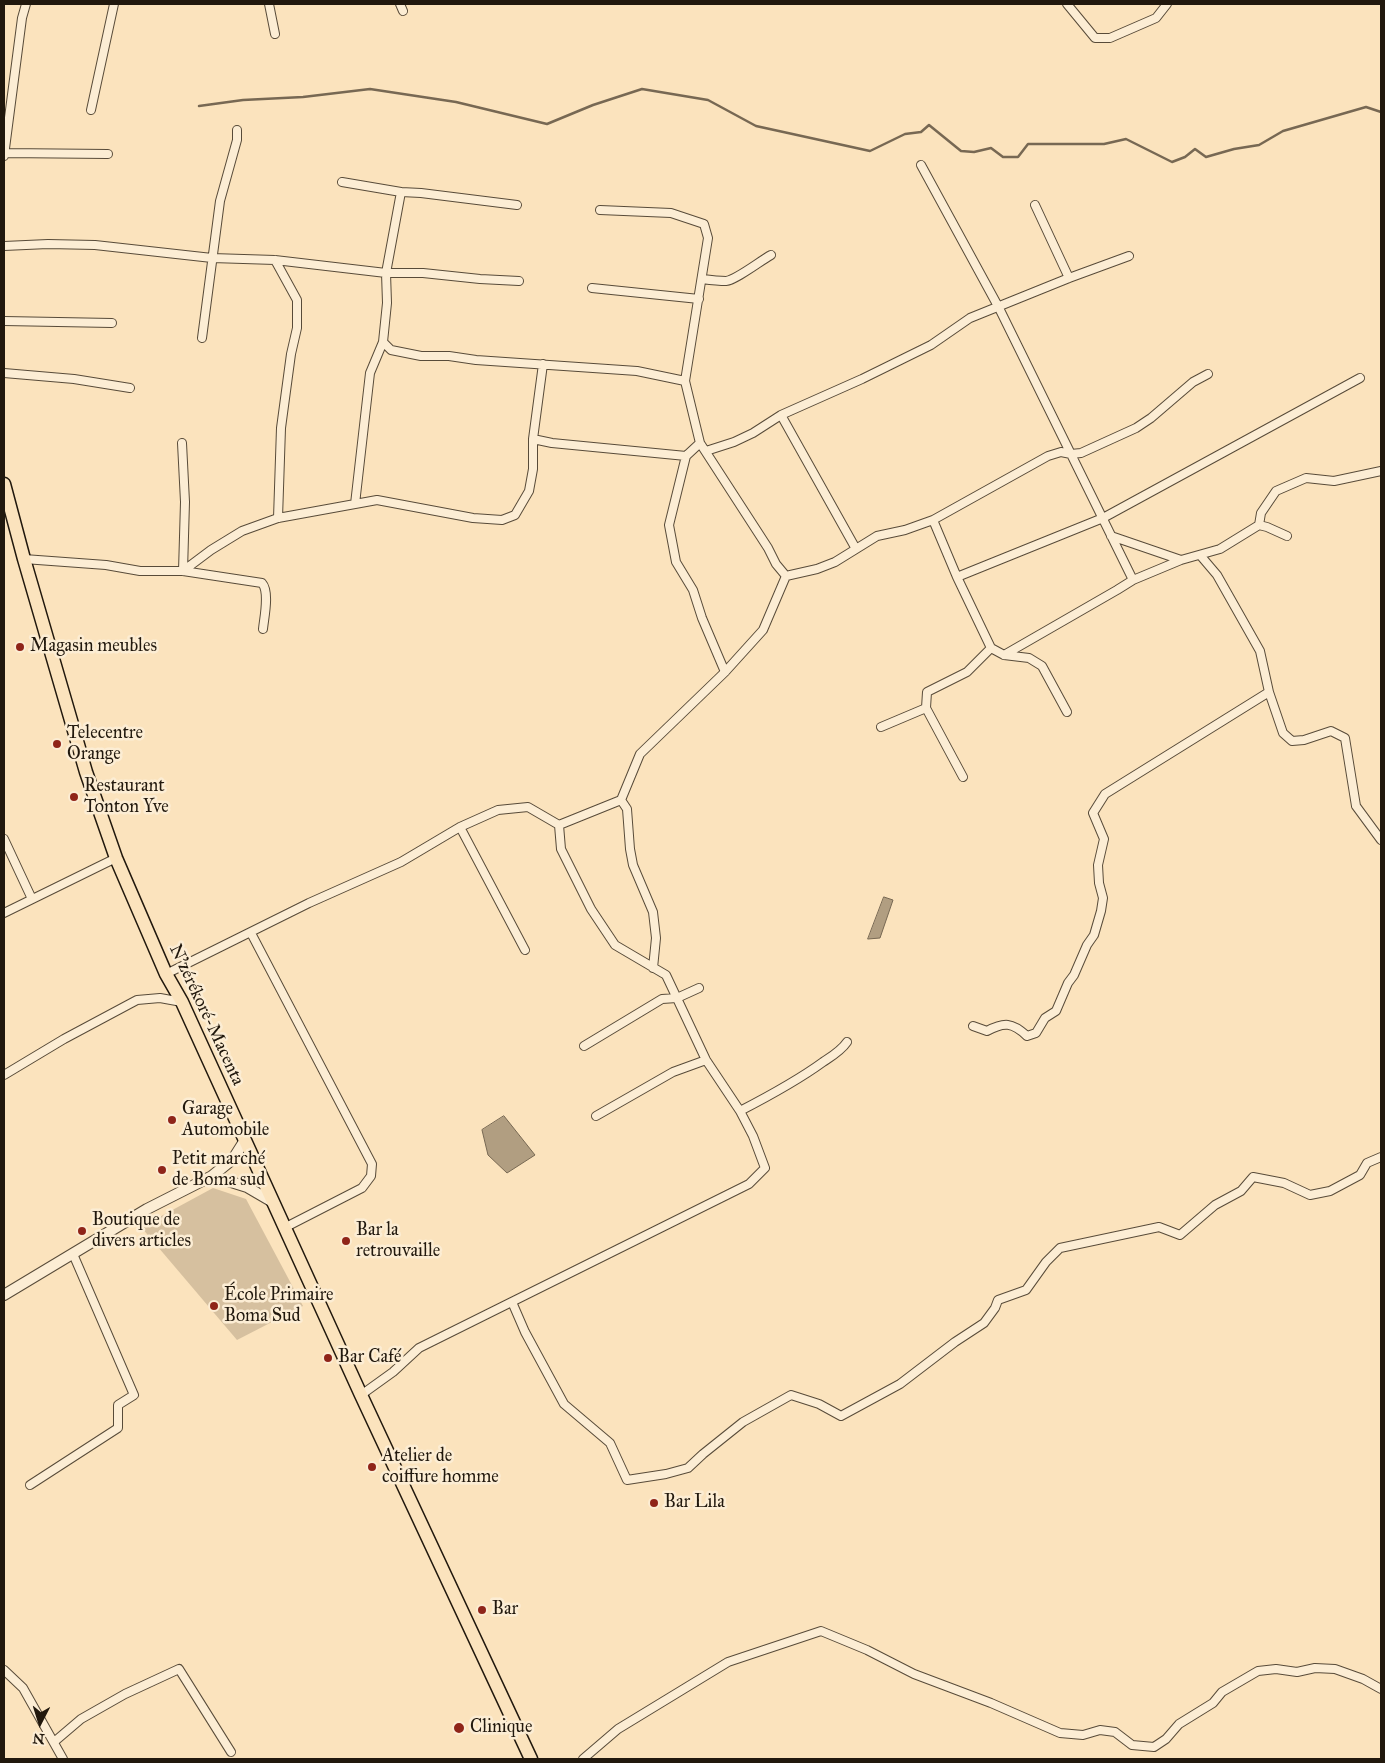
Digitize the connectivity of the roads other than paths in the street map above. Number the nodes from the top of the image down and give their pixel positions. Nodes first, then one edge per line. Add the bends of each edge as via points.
1 (26, 4) edge
2 (114, 4) edge
3 (269, 4) edge
4 (1067, 4) edge
5 (1167, 4) edge
6 (275, 34) dead end
7 (91, 110) dead end
8 (6, 111) edge
9 (237, 130) dead end
10 (4, 154) edge
11 (108, 154) dead end
12 (921, 165) dead end
13 (342, 182) dead end
14 (401, 192) junction
15 (517, 205) dead end
16 (1034, 205) dead end
17 (600, 210) dead end
18 (4, 246) edge
19 (771, 255) dead end
20 (1129, 256) dead end
21 (212, 258) junction
22 (275, 260) junction
23 (386, 273) junction
24 (1069, 278) junction
25 (702, 279) junction
26 (518, 281) dead end
27 (592, 288) dead end
28 (699, 299) junction
29 (999, 308) junction
30 (4, 321) edge
31 (112, 323) dead end
32 (202, 338) dead end
33 (383, 342) junction
34 (543, 364) junction
35 (4, 373) edge
36 (1208, 374) dead end
37 (1360, 378) dead end
38 (685, 381) junction
39 (130, 388) dead end
40 (781, 415) junction
41 (533, 439) junction
42 (182, 443) dead end
43 (700, 443) junction
44 (706, 451) junction
45 (1071, 454) junction
46 (686, 456) junction
47 (1381, 471) edge
48 (4, 484) edge
49 (355, 504) junction
50 (278, 518) junction
51 (1103, 518) junction
52 (933, 520) junction
53 (1259, 525) junction
54 (1111, 536) junction
55 (1287, 536) dead end
56 (856, 549) junction
57 (1200, 555) junction
58 (24, 559) junction
59 (1181, 560) junction
60 (183, 571) junction
61 (786, 576) junction
62 (957, 577) junction
63 (1132, 580) junction
64 (263, 629) dead end
65 (991, 648) junction
66 (1004, 655) junction
67 (725, 672) junction
68 (1269, 692) junction
69 (926, 708) junction
70 (1067, 712) dead end
71 (881, 727) dead end
72 (963, 776) dead end
73 (621, 800) junction
74 (559, 825) junction
75 (460, 827) junction
76 (4, 839) edge
77 (1381, 840) edge
78 (116, 858) junction
79 (32, 899) junction
80 (4, 913) edge
81 (251, 933) junction
82 (525, 950) dead end
83 (653, 968) junction
84 (166, 974) junction
85 (699, 988) dead end
86 (677, 998) junction
87 (182, 1002) junction
88 (973, 1026) dead end
89 (847, 1042) dead end
90 (584, 1046) dead end
91 (706, 1060) junction
92 (4, 1075) edge
93 (740, 1111) junction
94 (596, 1116) dead end
95 (245, 1140) junction
96 (1381, 1156) edge
97 (212, 1176) junction
98 (271, 1201) junction
99 (284, 1228) junction
100 (73, 1254) junction
101 (4, 1295) edge
102 (512, 1302) junction
103 (361, 1395) junction
104 (30, 1485) dead end
105 (4, 1670) edge
106 (1381, 1689) edge
107 (54, 1742) junction
108 (231, 1752) dead end
109 (63, 1759) edge
110 (531, 1759) edge
111 (583, 1759) edge

1 - 8 street
2 - 7 street
3 - 6 street
4 - 5 street via 1095,38 1110,38 1156,18
8 - 10 street
9 - 21 street via 220,201
10 - 11 street
12 - 29 street
13 - 14 street
14 - 15 street
14 - 23 street
16 - 24 street
17 - 25 street via 671,212 704,224 708,238
18 - 21 street via 95,245
19 - 25 street via 727,281
20 - 24 street
21 - 22 street
21 - 32 street
22 - 23 street
22 - 50 street via 297,300 281,428
23 - 26 street
23 - 33 street
24 - 29 street
25 - 28 street
27 - 28 street
28 - 38 street
29 - 40 street via 970,318 931,345
29 - 45 street
30 - 31 street
33 - 34 street via 391,350 421,356
33 - 49 street via 370,374
34 - 38 street via 637,371
34 - 41 street
35 - 39 street
36 - 45 street via 1193,382 1136,428 1081,453
37 - 51 street
38 - 43 street
40 - 44 street via 753,434
40 - 56 street
41 - 46 street via 552,444
41 - 49 street via 529,491 514,515 502,520 473,518 377,500
42 - 60 street via 185,502
43 - 44 street
43 - 46 street
44 - 61 street
45 - 51 street
45 - 52 street via 1061,452 1048,456
46 - 67 street via 669,525 676,562 693,590
47 - 53 street via 1334,481 1306,478 1276,490 1261,513
48 - 58 highway, N'zérékoré-Macenta
49 - 50 street
50 - 60 street via 242,531
51 - 54 street
51 - 62 street
52 - 56 street via 877,536
52 - 62 street
53 - 55 street
53 - 57 street via 1220,549
54 - 59 street
54 - 63 street
56 - 61 street via 818,569
57 - 59 street
57 - 68 street via 1217,575 1260,650
58 - 60 street via 106,564 140,571
58 - 78 highway, N'zérékoré-Macenta via 86,772
59 - 63 street
60 - 64 street via 262,583 266,597
61 - 67 street via 762,630
62 - 65 street
63 - 66 street
65 - 66 street
65 - 69 street via 967,672 927,692
66 - 70 street via 1029,658 1042,666
67 - 73 street via 640,754
68 - 77 street via 1283,733 1292,741 1331,731 1345,738 1356,806
68 - 88 street via 1106,794 1093,813 1104,839 1098,865 1103,898 1101,911 1094,935 1056,1011 1045,1018 1036,1033 1027,1036 1019,1028 1007,1024 987,1031
69 - 71 street
69 - 72 street
73 - 74 street
73 - 83 street via 627,810 633,865 652,912 656,938
74 - 75 street via 528,807 498,810
74 - 83 street via 561,849 591,909 616,945
75 - 81 street via 401,862
75 - 82 street
76 - 79 street
78 - 79 street
78 - 84 highway, N'zérékoré-Macenta
79 - 80 street
81 - 84 street
81 - 99 street via 372,1164 371,1176 362,1188
83 - 86 street via 666,975
84 - 87 highway, N'zérékoré-Macenta
85 - 86 street
86 - 90 street via 662,999
86 - 91 street
87 - 92 street via 160,998 137,1000
87 - 95 highway, N'zérékoré-Macenta
89 - 93 street via 812,1070
91 - 93 street
91 - 94 street via 673,1072
93 - 102 street via 765,1168 749,1184
95 - 97 street via 233,1159
95 - 98 highway, N'zérékoré-Macenta
96 - 102 street via 1367,1163 1360,1175 1330,1192 1310,1195 1284,1183 1253,1177 1240,1191 1215,1205 1180,1235 1159,1227 1060,1248 1026,1290 998,1300 984,1323 900,1384 841,1416 818,1404 791,1396 743,1422 688,1468 647,1477 627,1480 610,1443 564,1404
97 - 98 street via 247,1186
97 - 100 street via 147,1209
98 - 99 highway, N'zérékoré-Macenta
99 - 103 highway, N'zérékoré-Macenta
100 - 101 street
100 - 104 street via 134,1395 118,1405 118,1428
102 - 103 street via 419,1348
103 - 110 highway, N'zérékoré-Macenta
105 - 107 street via 23,1688
106 - 111 street via 1335,1669 1258,1671 1222,1692 1213,1703 1179,1724 1154,1747 1132,1745 1115,1732 1100,1730 1083,1735 1060,1732 914,1674 821,1631 728,1662 618,1729
107 - 108 street via 81,1718 179,1669
107 - 109 street

